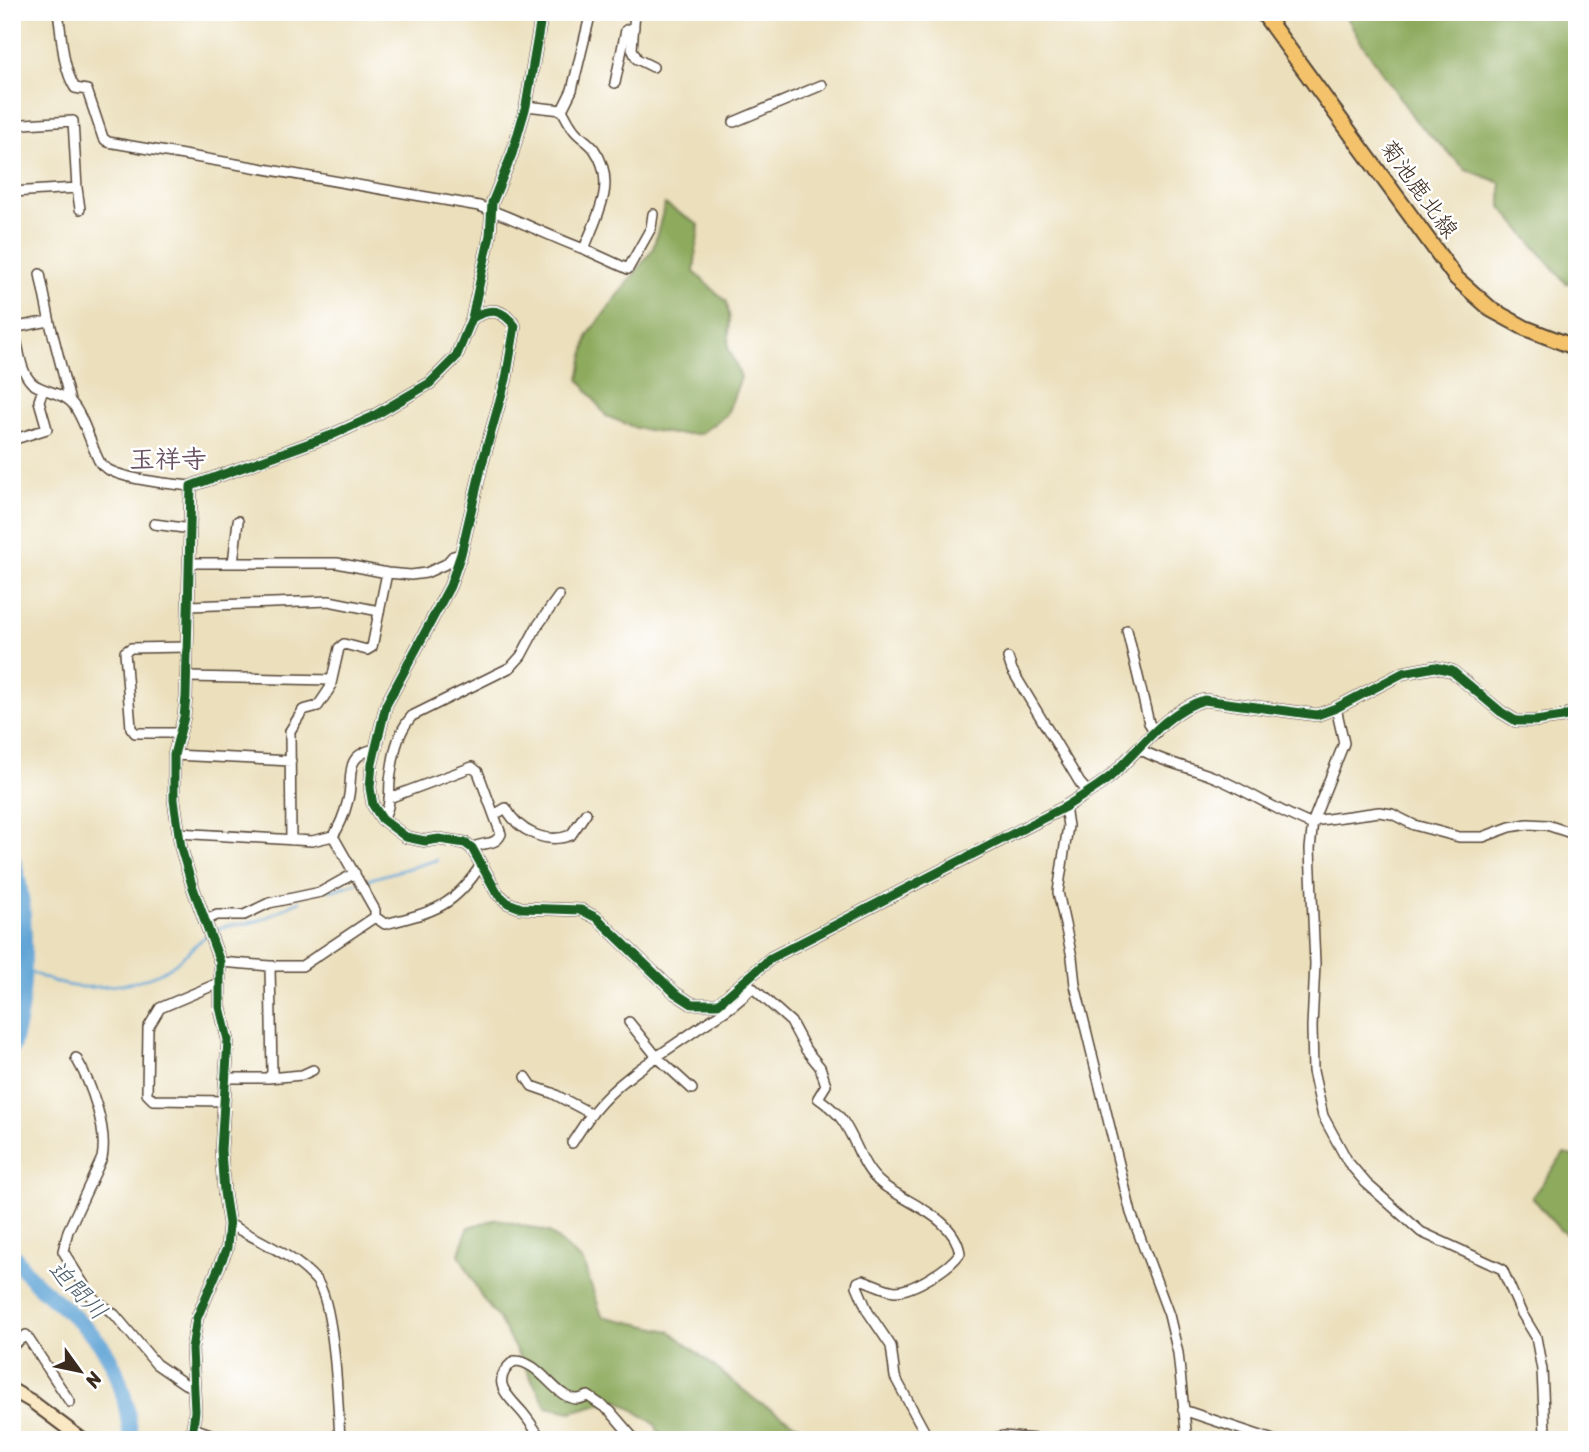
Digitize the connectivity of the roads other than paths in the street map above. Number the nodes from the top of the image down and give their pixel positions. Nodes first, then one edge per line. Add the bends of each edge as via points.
1 (58, 12) edge
2 (542, 12) edge
3 (591, 12) edge
4 (635, 12) edge
5 (1262, 12) edge
6 (634, 27) junction
7 (653, 67) dead end
8 (615, 83) dead end
9 (822, 85) dead end
10 (526, 106) junction
11 (562, 110) junction
12 (734, 122) dead end
13 (24, 124) dead end
14 (77, 188) junction
15 (12, 191) edge
16 (80, 209) dead end
17 (490, 210) junction
18 (653, 214) dead end
19 (584, 249) junction
20 (40, 274) dead end
21 (472, 318) junction
22 (49, 321) junction
23 (12, 328) edge
24 (1577, 348) edge
25 (43, 389) junction
26 (70, 401) junction
27 (12, 440) edge
28 (191, 486) junction
29 (238, 521) dead end
30 (154, 524) dead end
31 (191, 529) junction
32 (461, 554) junction
33 (190, 563) junction
34 (233, 563) junction
35 (387, 573) junction
36 (559, 596) dead end
37 (188, 606) junction
38 (379, 611) junction
39 (1127, 630) dead end
40 (187, 647) junction
41 (1008, 658) dead end
42 (187, 677) junction
43 (332, 680) junction
44 (1336, 708) junction
45 (1577, 710) edge
46 (178, 733) junction
47 (1156, 733) junction
48 (1138, 748) junction
49 (376, 749) junction
50 (174, 755) junction
51 (290, 761) junction
52 (1088, 792) junction
53 (389, 798) junction
54 (1065, 807) junction
55 (586, 813) dead end
56 (494, 815) junction
57 (382, 819) junction
58 (1313, 823) junction
59 (178, 833) junction
60 (1577, 835) edge
61 (333, 836) junction
62 (291, 840) junction
63 (472, 848) junction
64 (482, 863) junction
65 (355, 873) junction
66 (375, 917) junction
67 (204, 920) junction
68 (220, 962) junction
69 (270, 967) junction
70 (220, 982) junction
71 (749, 985) junction
72 (629, 1022) dead end
73 (657, 1057) junction
74 (76, 1058) dead end
75 (313, 1070) dead end
76 (226, 1077) junction
77 (268, 1077) junction
78 (526, 1077) dead end
79 (692, 1089) dead end
80 (225, 1101) junction
81 (592, 1114) junction
82 (572, 1143) dead end
83 (229, 1223) junction
84 (12, 1346) edge
85 (194, 1387) junction
86 (12, 1390) edge
87 (70, 1402) dead end
88 (1183, 1410) junction
89 (193, 1428) junction
90 (83, 1440) edge
91 (187, 1440) edge
92 (227, 1440) edge
93 (340, 1440) edge
94 (541, 1440) edge
95 (635, 1440) edge
96 (929, 1440) edge
97 (985, 1440) edge
98 (1048, 1440) edge
99 (1187, 1440) edge
100 (1273, 1440) edge
101 (1544, 1440) edge

1 - 17 street via 73,84 87,90 108,142
2 - 10 street
3 - 11 street via 572,90
4 - 6 street
5 - 24 main road, 菊池鹿北線 via 1456,278 1492,310
6 - 7 street via 632,49 637,59
6 - 8 street via 626,30
9 - 12 street
10 - 11 street
10 - 17 street
11 - 19 street via 573,130 592,145 601,160 606,186
13 - 14 street via 74,121
14 - 15 street
14 - 16 street
17 - 19 street
17 - 21 street via 490,235
18 - 19 street via 651,228 628,269
20 - 22 street
21 - 28 street via 456,356 410,396 332,435
21 - 32 street via 497,310 516,326
22 - 23 street
22 - 26 street
23 - 25 street via 25,373
25 - 26 street
25 - 27 street via 39,401 47,429
26 - 28 street via 103,467 117,474
28 - 31 street
29 - 34 street
30 - 31 street
31 - 33 street
32 - 35 street via 426,573
32 - 49 street via 450,586 386,705
33 - 34 street
33 - 37 street
34 - 35 street via 337,563
35 - 38 street
36 - 53 street via 511,667 412,716 403,726
37 - 38 street via 329,601
37 - 40 street
38 - 43 street via 372,647 367,650 344,644 339,648
39 - 47 street via 1149,723
40 - 42 street
40 - 46 street via 131,648 125,652 131,728 135,733
41 - 52 street
42 - 43 street
42 - 46 street
43 - 51 street via 317,706 303,710 290,731
44 - 45 street via 1403,673 1435,667 1452,671 1516,721
44 - 47 street via 1317,715 1204,700 1193,703
44 - 58 street via 1344,743
46 - 50 street
47 - 48 street
48 - 52 street
48 - 58 street via 1217,778
49 - 57 street via 370,788
49 - 61 street via 359,755 352,764 349,799
50 - 51 street
50 - 59 street
51 - 62 street
52 - 54 street
53 - 56 street via 472,767
53 - 57 street
54 - 71 street via 771,958 755,970
54 - 88 street via 1068,826 1058,892 1075,985 1131,1213 1169,1315
55 - 56 street via 570,835 544,839 513,821 506,808
56 - 63 street via 500,837
57 - 63 street via 406,837
58 - 60 street via 1379,812 1459,837 1483,837 1528,824
58 - 101 street via 1313,1071 1324,1115 1348,1162 1400,1214 1421,1232 1502,1269 1536,1337
59 - 62 street
59 - 67 street
61 - 62 street
61 - 65 street
63 - 64 street
64 - 66 street via 460,894 437,908 385,924
64 - 71 street via 496,893 508,903 521,908 581,910 597,918 692,1004 718,1004
65 - 66 street
65 - 67 street via 321,892 269,903 244,915
66 - 69 street via 302,966
67 - 68 street
68 - 69 street
68 - 70 street
69 - 77 street via 272,1073
70 - 76 street via 228,1040
70 - 80 street via 160,1008 148,1028 147,1094 153,1100
71 - 73 street via 728,1011
71 - 96 street via 791,1022 820,1067 826,1085 818,1098 841,1119 876,1178 942,1223 958,1243 960,1253 953,1265 921,1282 895,1291 863,1280 857,1286 891,1346 895,1377
72 - 73 street
73 - 79 street
73 - 81 street via 606,1097
74 - 85 street via 89,1080 104,1147 62,1251 91,1296 115,1315 149,1356
75 - 77 street
76 - 77 street
76 - 80 street
78 - 81 street via 532,1086
80 - 83 street via 221,1150
81 - 82 street
83 - 85 street via 227,1248 197,1318 192,1349
83 - 93 street via 283,1255 323,1290 333,1341
84 - 87 street via 26,1335
85 - 89 street
86 - 90 main road
88 - 99 street
88 - 100 street
89 - 91 street
89 - 92 street
94 - 95 street via 502,1386 502,1376 514,1361 538,1370 568,1397 588,1396 610,1411
97 - 98 street via 1003,1436

